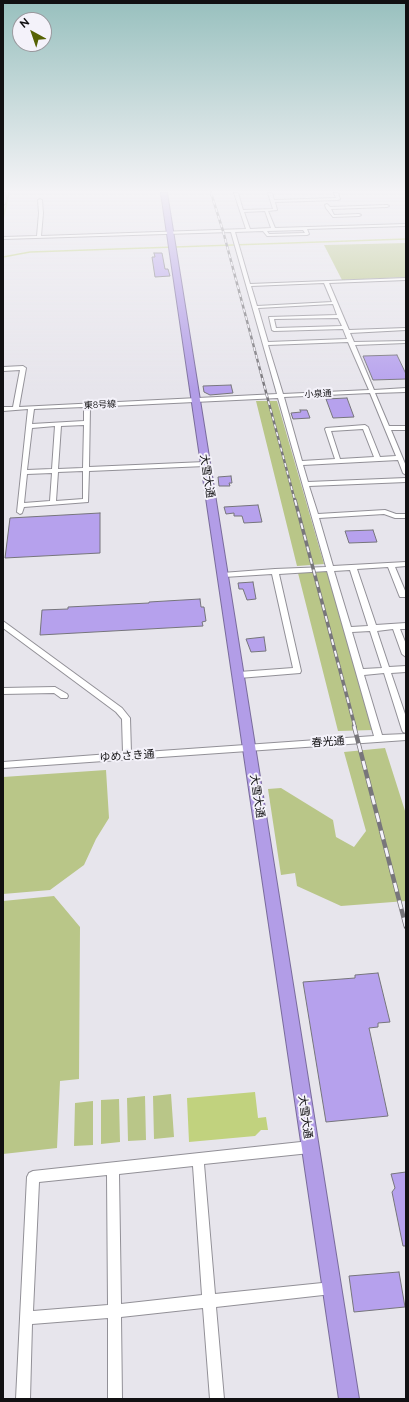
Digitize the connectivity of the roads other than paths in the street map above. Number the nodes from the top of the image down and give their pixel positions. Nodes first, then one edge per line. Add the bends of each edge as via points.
1 (174, 258) edge
2 (241, 258) edge
3 (406, 279) edge
4 (326, 282) junction
5 (248, 284) junction
6 (335, 303) junction
7 (255, 308) junction
8 (340, 316) junction
9 (346, 329) junction
10 (406, 329) edge
11 (351, 342) junction
12 (406, 342) edge
13 (265, 344) junction
14 (3, 369) edge
15 (406, 390) edge
16 (373, 391) junction
17 (281, 396) junction
18 (196, 400) junction
19 (87, 406) junction
20 (16, 408) junction
21 (31, 408) junction
22 (3, 409) edge
23 (87, 423) junction
24 (58, 424) junction
25 (29, 426) junction
26 (388, 428) junction
27 (406, 428) edge
28 (400, 458) junction
29 (378, 459) junction
30 (338, 461) junction
31 (300, 463) junction
32 (205, 464) junction
33 (85, 470) junction
34 (55, 471) junction
35 (25, 472) junction
36 (406, 473) edge
37 (406, 480) edge
38 (306, 484) junction
39 (53, 502) junction
40 (20, 505) junction
41 (20, 512) dead end
42 (315, 516) junction
43 (406, 516) edge
44 (406, 564) edge
45 (391, 565) junction
46 (353, 567) junction
47 (330, 568) junction
48 (275, 571) junction
49 (224, 574) junction
50 (406, 595) edge
51 (3, 624) edge
52 (406, 626) edge
53 (396, 627) junction
54 (374, 628) junction
55 (348, 630) junction
56 (7, 631) edge
57 (406, 654) edge
58 (406, 669) edge
59 (387, 670) junction
60 (360, 672) junction
61 (239, 675) junction
62 (3, 691) edge
63 (64, 696) dead end
64 (406, 730) edge
65 (406, 737) edge
66 (379, 739) junction
67 (250, 748) junction
68 (128, 756) junction
69 (3, 765) edge
70 (310, 1147) junction
71 (198, 1159) junction
72 (113, 1169) junction
73 (332, 1288) junction
74 (210, 1300) junction
75 (115, 1311) junction
76 (26, 1318) junction
77 (23, 1399) edge
78 (115, 1399) edge
79 (217, 1399) edge
80 (349, 1399) edge

1 - 18 highway, 大雪大通
2 - 5 street
3 - 4 street
4 - 5 street
4 - 6 street
5 - 7 street
6 - 7 street
6 - 8 street
7 - 13 street
8 - 9 street
8 - 9 street via 271,318 274,330
9 - 10 street
9 - 11 street
11 - 12 street
11 - 13 street
11 - 16 street
13 - 17 street
14 - 20 street via 23,368
15 - 16 street, 小泉通
16 - 17 street, 小泉通
16 - 26 street
17 - 18 street, 小泉通
17 - 31 street
18 - 19 street, 東8号線
18 - 32 highway, 大雪大通
19 - 21 street, 東8号線
19 - 23 street
20 - 21 street, 東8号線
20 - 22 street, 東8号線
21 - 25 street
23 - 24 street
23 - 33 street
24 - 25 street
24 - 34 street
25 - 35 street
26 - 27 street
26 - 28 street
28 - 29 street
28 - 36 street
29 - 30 street
29 - 30 street via 365,426 328,428
30 - 31 street
31 - 38 street
32 - 33 street
32 - 49 highway, 大雪大通
33 - 34 street
33 - 39 street via 86,501
34 - 35 street
34 - 39 street
35 - 40 street
37 - 38 street
38 - 42 street
39 - 40 street
40 - 41 street
42 - 43 street via 385,512 395,516
42 - 47 street
44 - 45 street
45 - 46 street
45 - 50 street via 403,595
46 - 47 street
46 - 54 street
47 - 48 street
47 - 55 street
48 - 49 street
48 - 61 street via 297,671
49 - 61 highway, 大雪大通
51 - 56 street
52 - 53 street
53 - 54 street
53 - 57 street
54 - 55 street
54 - 59 street
55 - 60 street
56 - 68 street via 119,710 126,718
58 - 59 street
59 - 60 street
59 - 64 street
60 - 66 street
61 - 67 highway, 大雪大通
62 - 63 street via 55,690
65 - 66 street, 春光通
66 - 67 street, 春光通
67 - 68 street, ゆめさき通
67 - 70 highway, 大雪大通
68 - 69 street, ゆめさき通
70 - 71 street
70 - 73 highway, 大雪大通
71 - 72 street
71 - 74 street
72 - 75 street
72 - 76 street via 33,1177
73 - 74 street
73 - 80 highway, 大雪大通
74 - 75 street
74 - 79 street
75 - 76 street
75 - 78 street
76 - 77 street

